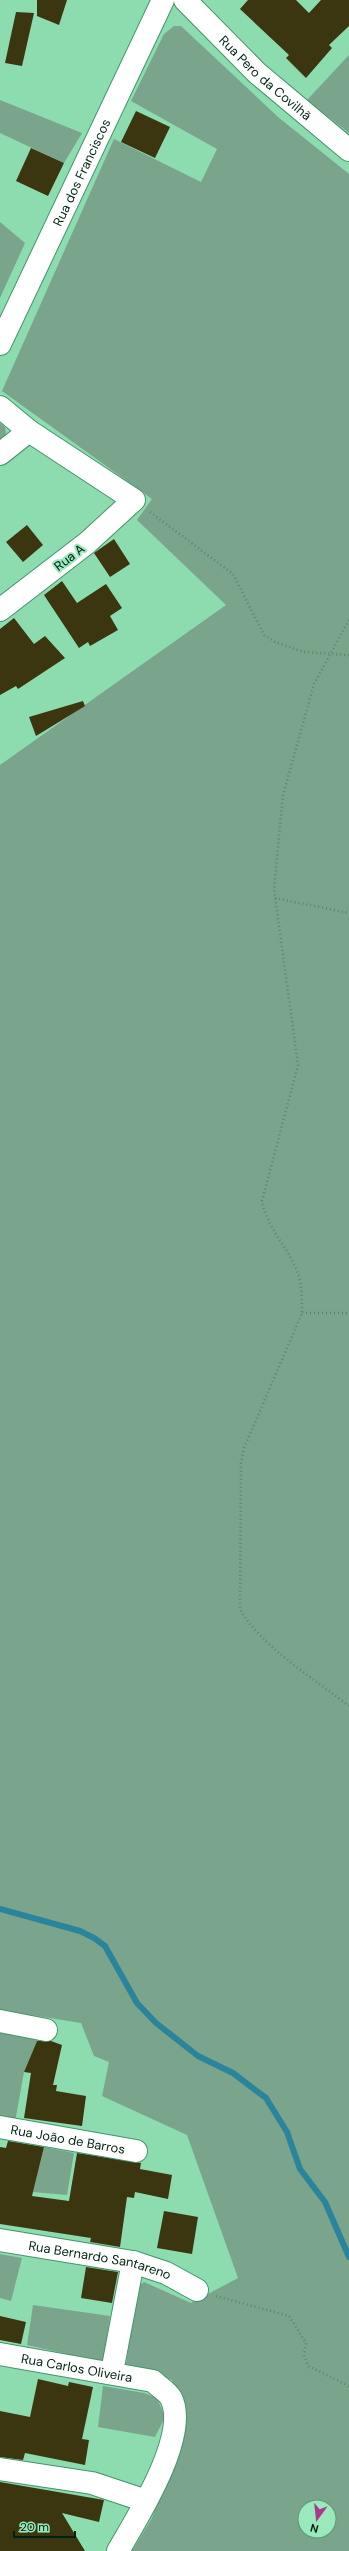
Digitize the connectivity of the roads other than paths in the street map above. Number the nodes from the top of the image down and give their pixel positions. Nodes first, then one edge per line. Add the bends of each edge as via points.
1 (163, 0) edge
2 (185, 0) edge
3 (349, 150) edge
4 (0, 344) edge
5 (0, 407) edge
6 (29, 431) junction
7 (0, 454) edge
8 (0, 610) edge
9 (0, 2020) edge
10 (46, 2030) dead end
11 (0, 2127) edge
12 (136, 2151) dead end
13 (0, 2240) edge
14 (133, 2262) junction
15 (197, 2290) road end
16 (0, 2354) edge
17 (112, 2372) junction
18 (0, 2469) edge
19 (146, 2501) junction
20 (118, 2551) edge

1 - 4 street, Rua dos Franciscos
2 - 3 street, Rua Pero da Covilhã via 257,73
5 - 6 street
6 - 7 street
6 - 8 street, Rua A via 134,500 87,543
9 - 10 street
11 - 12 street, Rua João de Barros
13 - 14 street, Rua Bernardo Santareno
14 - 15 street, Rua Bernardo Santareno via 166,2273
14 - 17 street
16 - 17 street, Rua Carlos Oliveira
17 - 19 street, Rua Carlos Oliveira via 153,2381 171,2398 175,2424 168,2455
18 - 19 street via 92,2483
19 - 20 street

